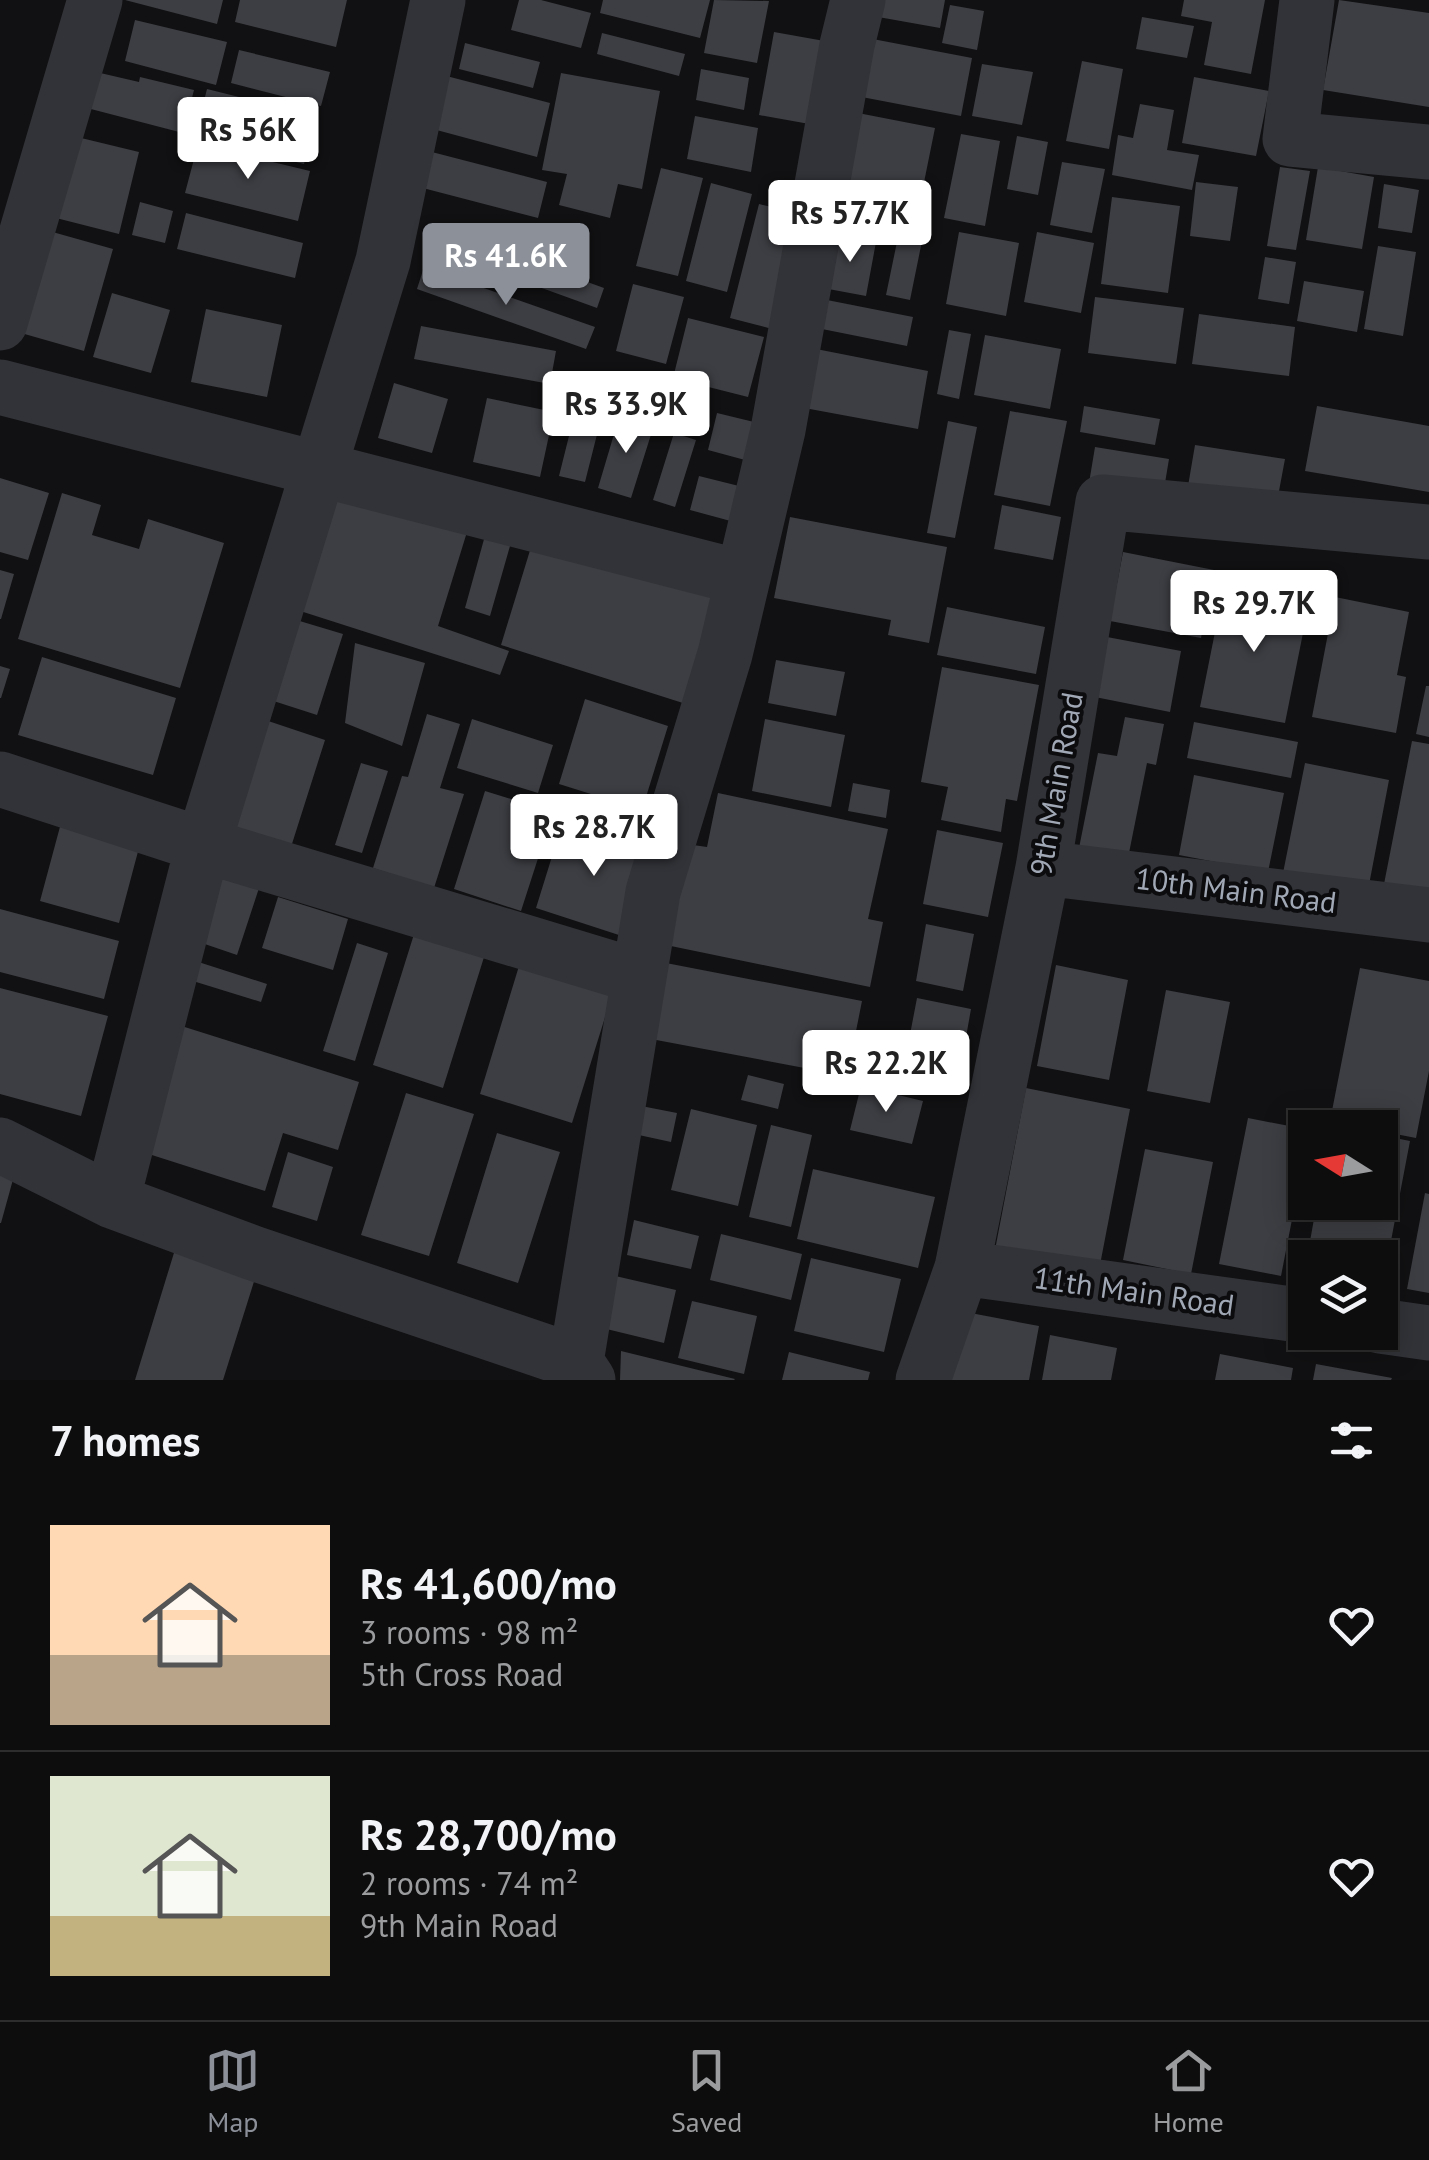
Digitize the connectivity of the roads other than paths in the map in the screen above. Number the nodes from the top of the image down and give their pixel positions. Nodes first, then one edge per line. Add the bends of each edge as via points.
1 (95, 0) edge
2 (438, 0) edge
3 (858, 0) edge
4 (1308, 0) edge
5 (1429, 152) edge
6 (12, 243) edge
7 (0, 322) edge
8 (0, 387) edge
9 (320, 471) junction
10 (1429, 532) edge
11 (743, 578) junction
12 (0, 779) edge
13 (203, 845) junction
14 (1043, 868) junction
15 (1429, 915) edge
16 (637, 976) junction
17 (0, 1144) edge
18 (112, 1201) junction
19 (962, 1268) junction
20 (1288, 1314) edge
21 (1398, 1329) edge
22 (1429, 1333) edge
23 (582, 1371) edge
24 (923, 1380) edge

1 - 6 street
2 - 9 street via 383,261
3 - 11 street via 778,430
4 - 5 street via 1290,139
6 - 7 street
8 - 9 street
9 - 11 street
9 - 13 street
10 - 14 street, 9th Main Road via 1103,502
11 - 16 street via 653,892
12 - 13 street
13 - 16 street
13 - 18 street
14 - 15 street, 10th Main Road
14 - 19 street, 9th Main Road
16 - 23 street
17 - 18 street
18 - 23 street
19 - 20 street, 11th Main Road
19 - 24 street, 9th Main Road
21 - 22 street

